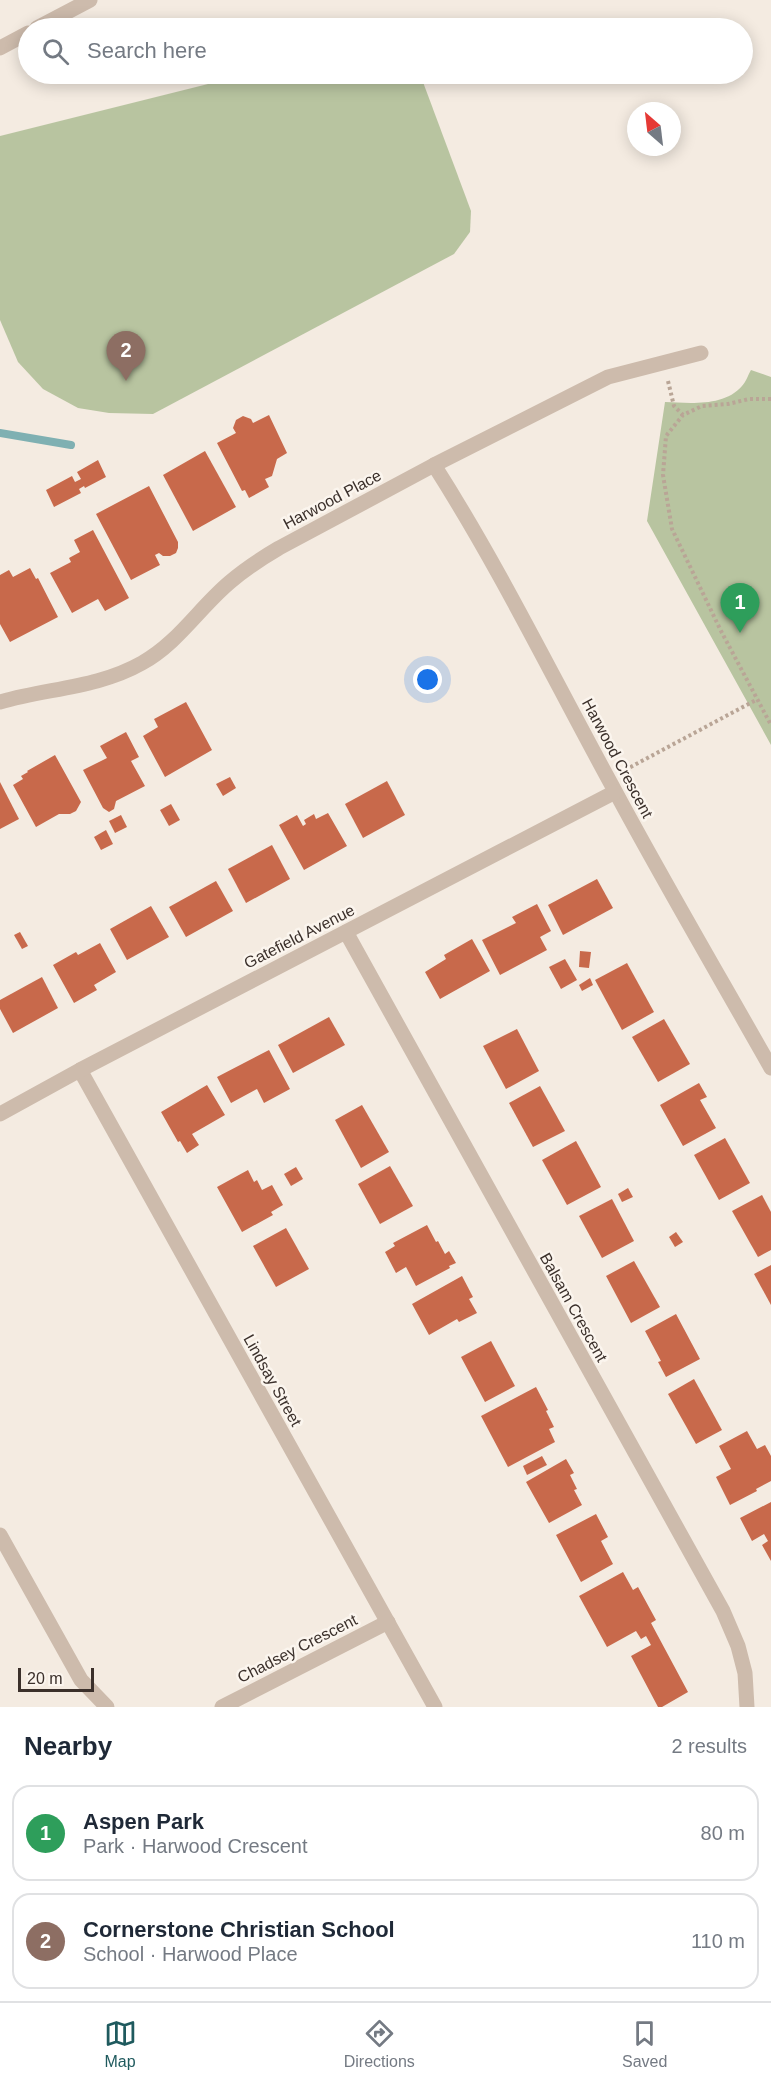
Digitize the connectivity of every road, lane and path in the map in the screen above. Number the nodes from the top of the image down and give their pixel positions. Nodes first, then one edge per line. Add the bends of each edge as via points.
1 (90, 0) edge
2 (56, 18) edge
3 (18, 38) edge
4 (0, 48) edge
5 (701, 353) dead end
6 (664, 362) junction
7 (771, 399) edge
8 (683, 415) junction
9 (434, 465) junction
10 (756, 700) junction
11 (0, 702) edge
12 (771, 725) edge
13 (612, 786) junction
14 (346, 932) junction
15 (771, 1068) edge
16 (80, 1070) junction
17 (0, 1114) edge
18 (0, 1535) edge
19 (388, 1622) junction
20 (107, 1707) edge
21 (222, 1707) edge
22 (435, 1707) edge
23 (747, 1707) edge

1 - 2 street
3 - 4 street
5 - 6 street, Harwood Place
6 - 8 path via 674,406
6 - 9 street, Harwood Place via 608,377
7 - 8 path via 702,406
8 - 10 path via 666,436 663,475 672,529
9 - 11 street, Harwood Place via 254,563 229,582 171,642 143,663 84,685
9 - 13 street, Harwood Crescent via 522,617
10 - 12 path
10 - 13 path
13 - 14 street, Gatefield Avenue
13 - 15 street, Harwood Crescent
14 - 16 street, Gatefield Avenue
14 - 23 street, Balsam Crescent via 723,1611 745,1673
16 - 17 street, Gatefield Avenue
16 - 19 street, Lindsay Street
18 - 20 street via 81,1680
19 - 21 street, Chadsey Crescent
19 - 22 street, Lindsay Street

